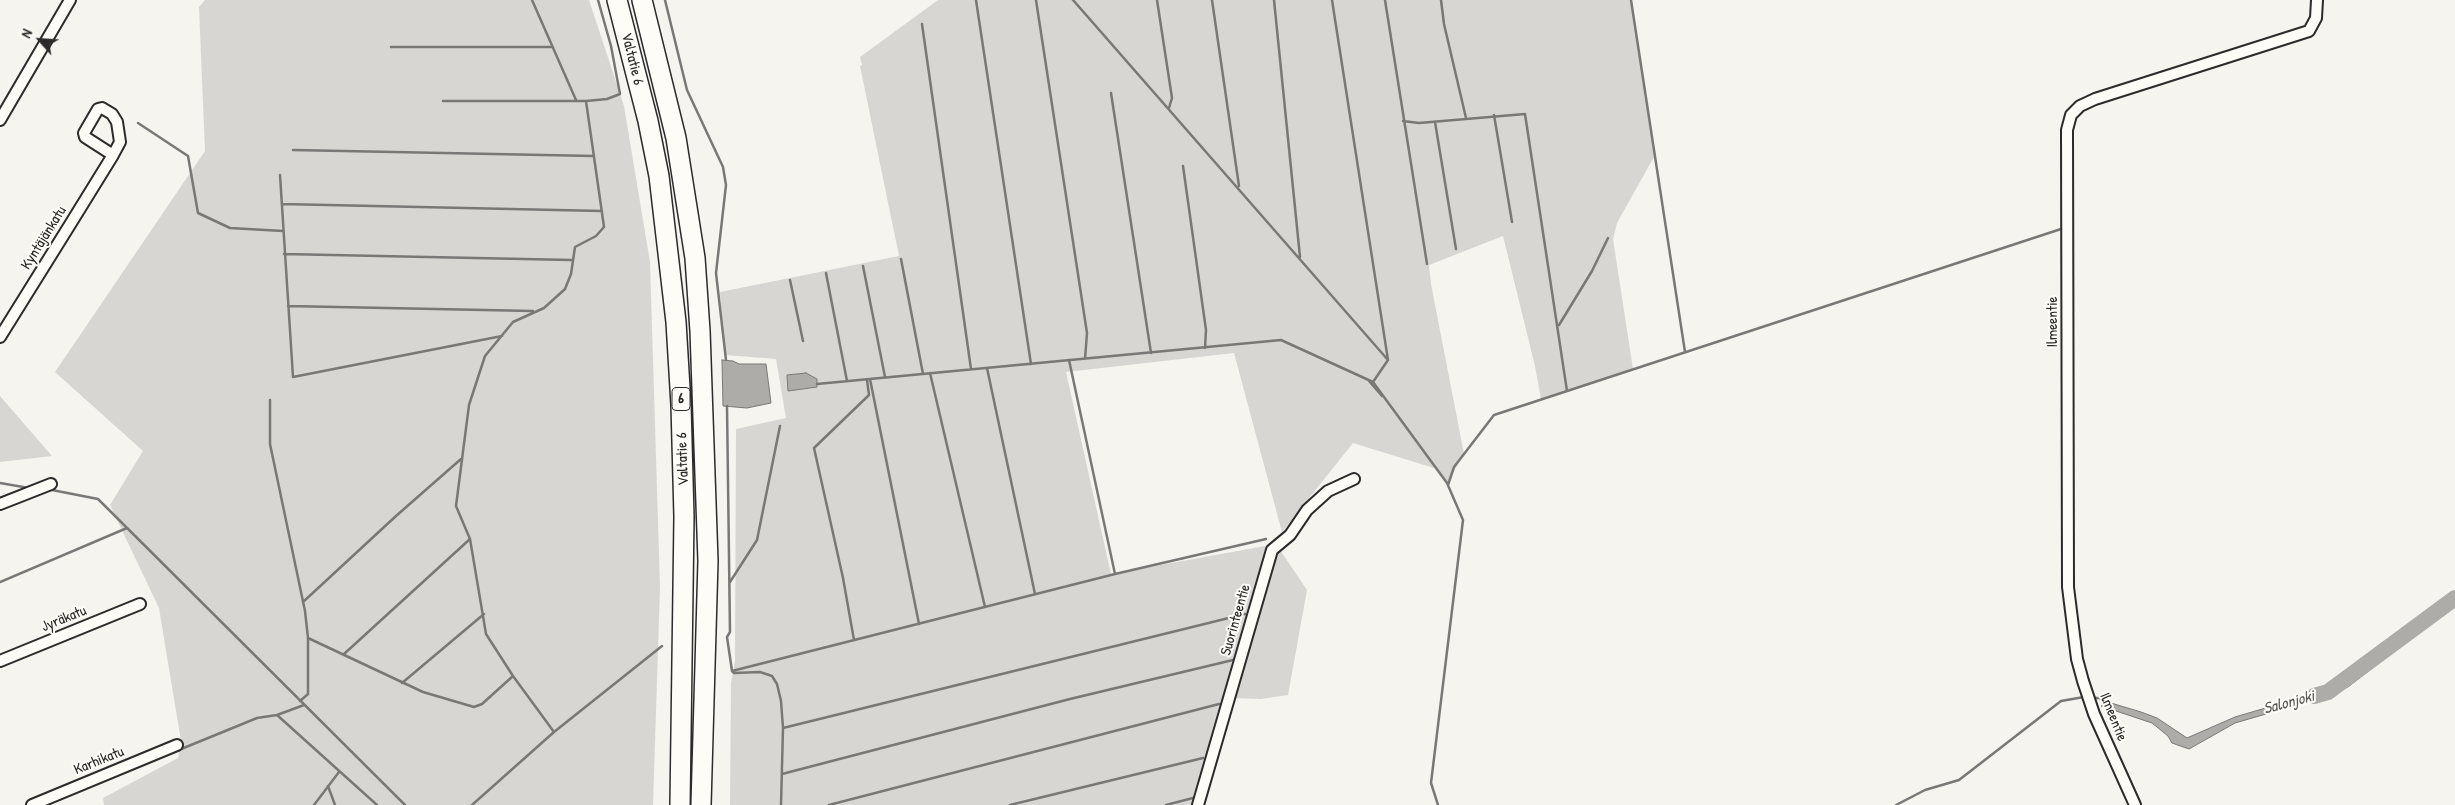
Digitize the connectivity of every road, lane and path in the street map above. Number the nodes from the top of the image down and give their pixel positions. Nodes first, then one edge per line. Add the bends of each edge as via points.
1 (70, 0) edge
2 (617, 0) edge
3 (642, 0) edge
4 (2317, 0) edge
5 (0, 120) edge
6 (112, 155) dead end
7 (0, 337) edge
8 (1354, 479) dead end
9 (51, 484) dead end
10 (0, 504) edge
11 (140, 604) dead end
12 (0, 661) edge
13 (177, 745) dead end
14 (32, 805) edge
15 (680, 805) edge
16 (701, 805) edge
17 (1198, 805) edge
18 (2135, 805) edge

1 - 5 street
2 - 15 highway, Valtatie 6 / 6 via 659,176 676,322 684,517
3 - 16 highway, Valtatie 6 / 6 via 676,138 694,258 699,322 708,561
4 - 18 street, Ilmeentie via 2316,18 2309,31 2095,99 2071,115 2068,130 2068,586 2077,659 2097,722
6 - 7 street, Kyntäjänkatu
8 - 17 street, Suorinteentie via 1328,491 1308,510 1290,535 1272,550
9 - 10 street
11 - 12 street, Jyräkatu
13 - 14 street, Karhikatu

